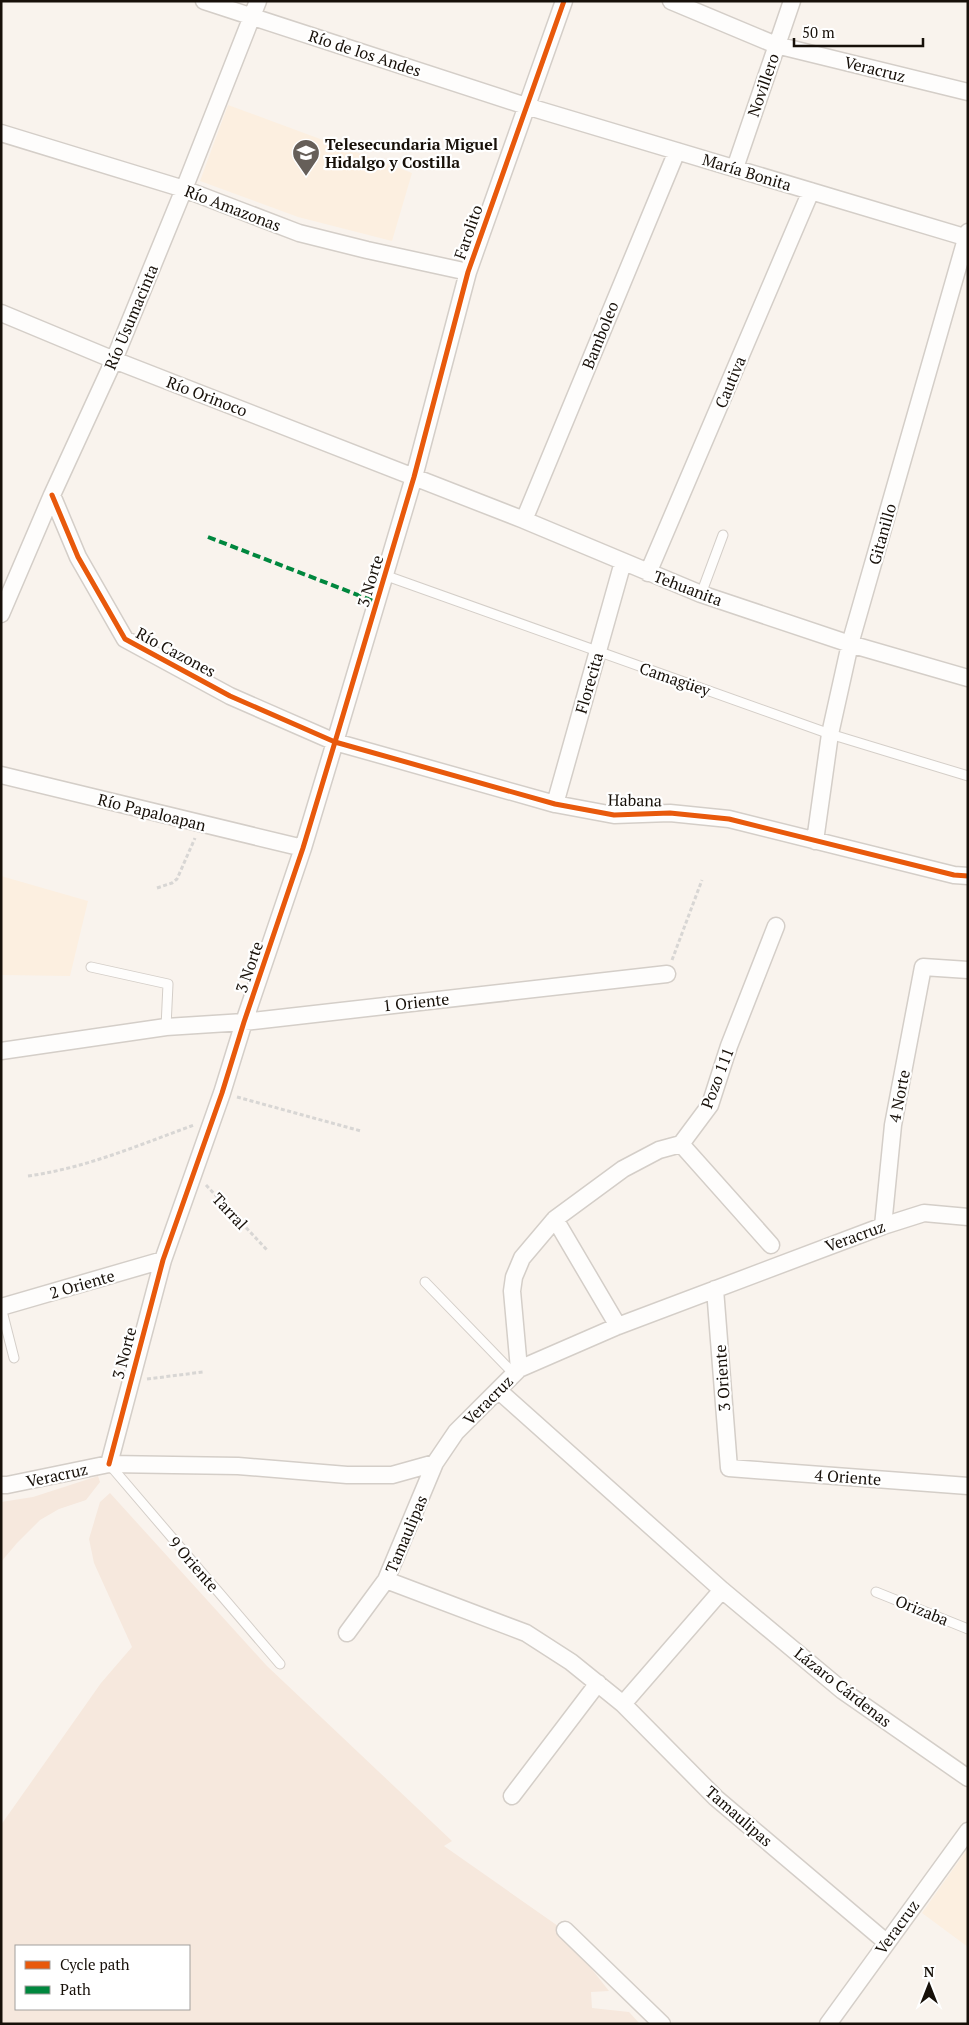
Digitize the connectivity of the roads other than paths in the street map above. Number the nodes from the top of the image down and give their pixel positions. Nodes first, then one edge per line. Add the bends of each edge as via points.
1 (204, 1) edge
2 (564, 1) edge
3 (671, 1) edge
4 (792, 1) edge
5 (255, 9) edge
6 (776, 45) junction
7 (968, 92) edge
8 (526, 106) junction
9 (1, 133) edge
10 (677, 151) junction
11 (735, 168) junction
12 (184, 189) junction
13 (811, 191) junction
14 (967, 236) edge
15 (468, 272) junction
16 (1, 313) edge
17 (114, 360) junction
18 (414, 477) junction
19 (52, 495) junction
20 (524, 520) junction
21 (723, 535) dead end
22 (624, 562) junction
23 (648, 573) junction
24 (384, 575) junction
25 (701, 594) junction
26 (1, 614) edge
27 (850, 644) junction
28 (597, 652) junction
29 (968, 678) edge
30 (830, 734) junction
31 (335, 742) junction
32 (1, 775) edge
33 (968, 776) edge
34 (555, 804) junction
35 (814, 841) junction
36 (303, 848) junction
37 (968, 876) edge
38 (776, 926) dead end
39 (91, 967) dead end
40 (968, 970) edge
41 (666, 974) road end
42 (244, 1022) junction
43 (166, 1027) junction
44 (1, 1051) edge
45 (681, 1144) junction
46 (968, 1217) edge
47 (555, 1219) junction
48 (883, 1226) junction
49 (771, 1245) dead end
50 (163, 1260) junction
51 (426, 1282) dead end
52 (715, 1289) junction
53 (1, 1307) edge
54 (618, 1326) junction
55 (14, 1358) dead end
56 (516, 1372) junction
57 (499, 1391) junction
58 (435, 1463) junction
59 (109, 1464) junction
60 (729, 1468) joint
61 (1, 1485) edge
62 (968, 1486) edge
63 (386, 1580) junction
64 (722, 1590) junction
65 (876, 1592) dead end
66 (968, 1629) edge
67 (346, 1633) dead end
68 (280, 1664) dead end
69 (598, 1682) junction
70 (623, 1704) junction
71 (968, 1778) edge
72 (512, 1796) dead end
73 (968, 1831) edge
74 (565, 1930) dead end
75 (886, 1942) junction
76 (662, 2024) edge
77 (828, 2024) edge

1 - 5 street, Río de los Andes
2 - 8 street, Farolito
3 - 6 street, Veracruz
4 - 6 street, Novillero
5 - 8 street, Río de los Andes
5 - 12 street, Río Usumacinta
6 - 7 street, Veracruz
6 - 11 street, Novillero
8 - 10 street, María Bonita
8 - 15 street, Farolito
9 - 12 street, Río Amazonas
10 - 11 street, María Bonita
10 - 20 street, Bamboleo
11 - 13 street, María Bonita
12 - 15 street, Río Amazonas via 299,234
12 - 17 street, Río Usumacinta
13 - 14 street, María Bonita
13 - 23 street, Cautiva
14 - 27 street, Gitanillo
15 - 18 street, Farolito
16 - 17 street, Río Orinoco
17 - 18 street, Río Orinoco
17 - 19 street, Río Usumacinta
18 - 20 street, Tehuanita
18 - 24 street, 3 Norte
19 - 26 street, Río Usumacinta
19 - 31 street, Río Cazones via 78,557 125,639 230,696
20 - 22 street, Tehuanita
21 - 25 lane
22 - 23 street, Tehuanita
22 - 28 street, Florecita
23 - 25 street, Tehuanita
24 - 28 lane, Camagüey
24 - 31 street, 3 Norte
25 - 27 street, Tehuanita
27 - 29 street, Tehuanita
27 - 30 street, Gitanillo
28 - 30 lane, Camagüey
28 - 34 street, Florecita
30 - 33 lane, Camagüey
30 - 35 street, Gitanillo
31 - 34 street, Habana
31 - 36 street, 3 Norte
32 - 36 street, Río Papaloapan
34 - 35 street, Habana via 614,815 670,813 729,819
35 - 37 street, Habana
36 - 42 street, 3 Norte
38 - 45 street, Pozo 111 via 729,1046 710,1105
39 - 43 lane via 168,984
40 - 48 street, 4 Norte via 923,967 893,1125
41 - 42 street, 1 Oriente
42 - 43 street, 1 Oriente
42 - 50 street, 3 Norte
43 - 44 street, 1 Oriente
45 - 47 street via 659,1150 623,1169
45 - 49 street
46 - 48 street, Veracruz via 924,1213
47 - 54 street
47 - 56 street via 522,1258 514,1277
48 - 52 street, Veracruz
50 - 53 street, 2 Oriente
50 - 59 street, 3 Norte
51 - 56 lane
52 - 54 street, Veracruz
52 - 60 street, 3 Oriente
53 - 55 lane
54 - 56 street, Veracruz
56 - 57 street, Veracruz
57 - 58 street, Veracruz via 456,1432
57 - 64 street, Lázaro Cárdenas
58 - 59 street, Veracruz via 392,1475 347,1476 238,1466
58 - 63 street, Tamaulipas
59 - 61 street, Veracruz
59 - 68 lane, 9 Oriente
60 - 62 street, 4 Oriente
63 - 67 street
63 - 69 street, Tamaulipas via 526,1633
64 - 70 street
64 - 71 street, Lázaro Cárdenas via 843,1691
65 - 66 lane, Orizaba
69 - 70 street, Tamaulipas
69 - 72 street
70 - 75 street, Tamaulipas via 716,1798
73 - 75 street, Veracruz
74 - 76 street
75 - 77 street, Veracruz

